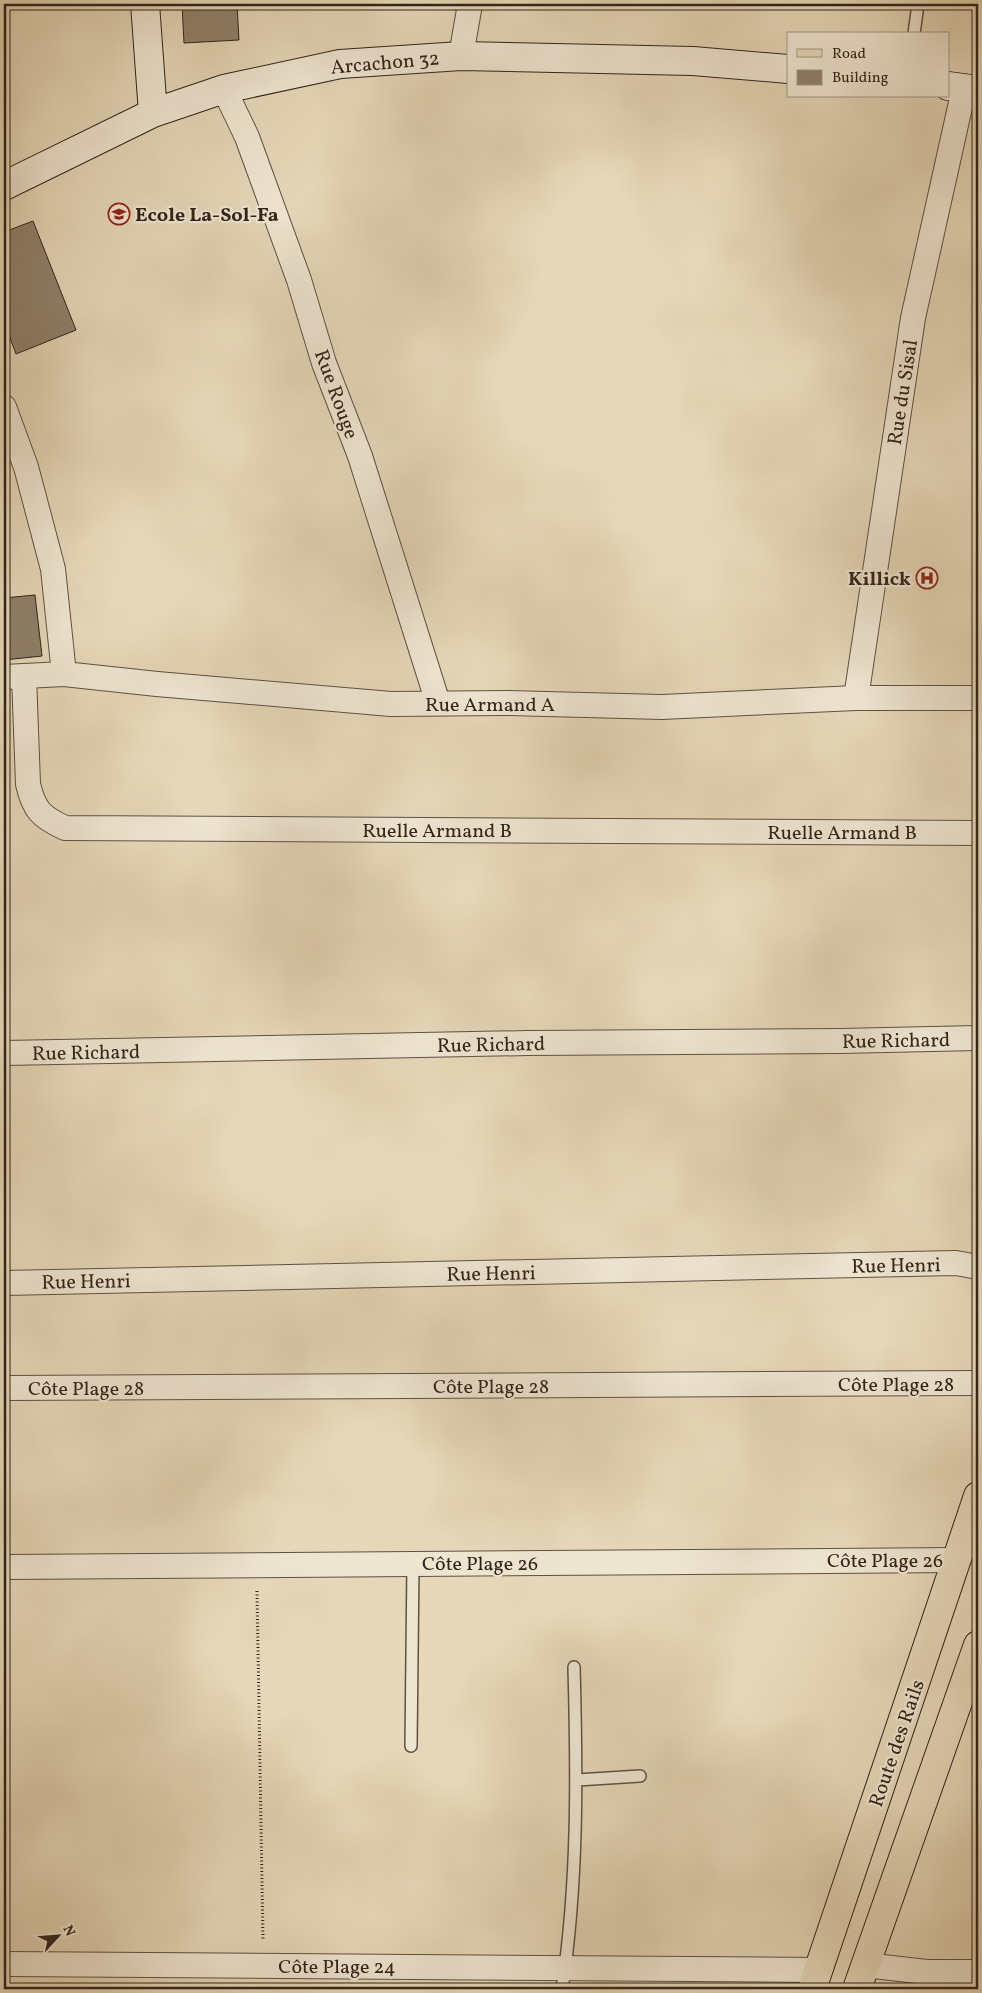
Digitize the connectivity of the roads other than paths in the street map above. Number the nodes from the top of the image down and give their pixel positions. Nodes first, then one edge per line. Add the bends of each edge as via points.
1 (145, 4) edge
2 (470, 4) edge
3 (918, 4) edge
4 (914, 32) edge
5 (461, 56) junction
6 (787, 70) edge
7 (963, 88) edge
8 (224, 89) junction
9 (153, 113) junction
10 (4, 186) edge
11 (4, 406) edge
12 (64, 674) junction
13 (14, 677) edge
14 (856, 698) junction
15 (978, 698) edge
16 (438, 703) junction
17 (978, 832) edge
18 (978, 1038) edge
19 (4, 1053) edge
20 (978, 1267) edge
21 (4, 1283) edge
22 (978, 1383) edge
23 (4, 1388) edge
24 (978, 1496) edge
25 (957, 1560) junction
26 (413, 1564) junction
27 (4, 1567) edge
28 (978, 1645) edge
29 (574, 1667) dead end
30 (411, 1746) dead end
31 (640, 1776) dead end
32 (577, 1780) junction
33 (4, 1964) edge
34 (978, 1972) edge
35 (861, 1977) edge
36 (563, 1979) edge
37 (816, 1980) edge
38 (927, 1980) edge

1 - 9 street
2 - 5 street
3 - 4 lane
5 - 6 street, Arcachon 32 via 693,61
5 - 8 street, Arcachon 32 via 340,64
7 - 14 street, Rue du Sisal via 913,318
8 - 9 street, Arcachon 32
8 - 16 street, Rue Rouge via 247,137 290,252 324,363 360,456
9 - 10 street, Arcachon 32
11 - 12 street via 26,467 53,569
12 - 13 street, Rue Armand A
12 - 16 street, Rue Armand A via 390,704
13 - 17 street, Ruelle Armand B via 30,794 46,819 64,828
14 - 15 street, Rue Armand A
14 - 16 street, Rue Armand A via 662,707
18 - 19 street, Rue Richard
20 - 21 street, Rue Henri via 946,1264
22 - 23 street, Côte Plage 28
24 - 25 main road, Route des Rails
25 - 26 street, Côte Plage 26
25 - 37 main road, Route des Rails
26 - 27 street, Côte Plage 26
26 - 30 lane
28 - 35 main road
29 - 32 lane
31 - 32 lane
32 - 36 lane via 572,1895
33 - 36 street, Côte Plage 24 via 264,1966
34 - 38 street
35 - 38 street
36 - 37 street, Côte Plage 24

